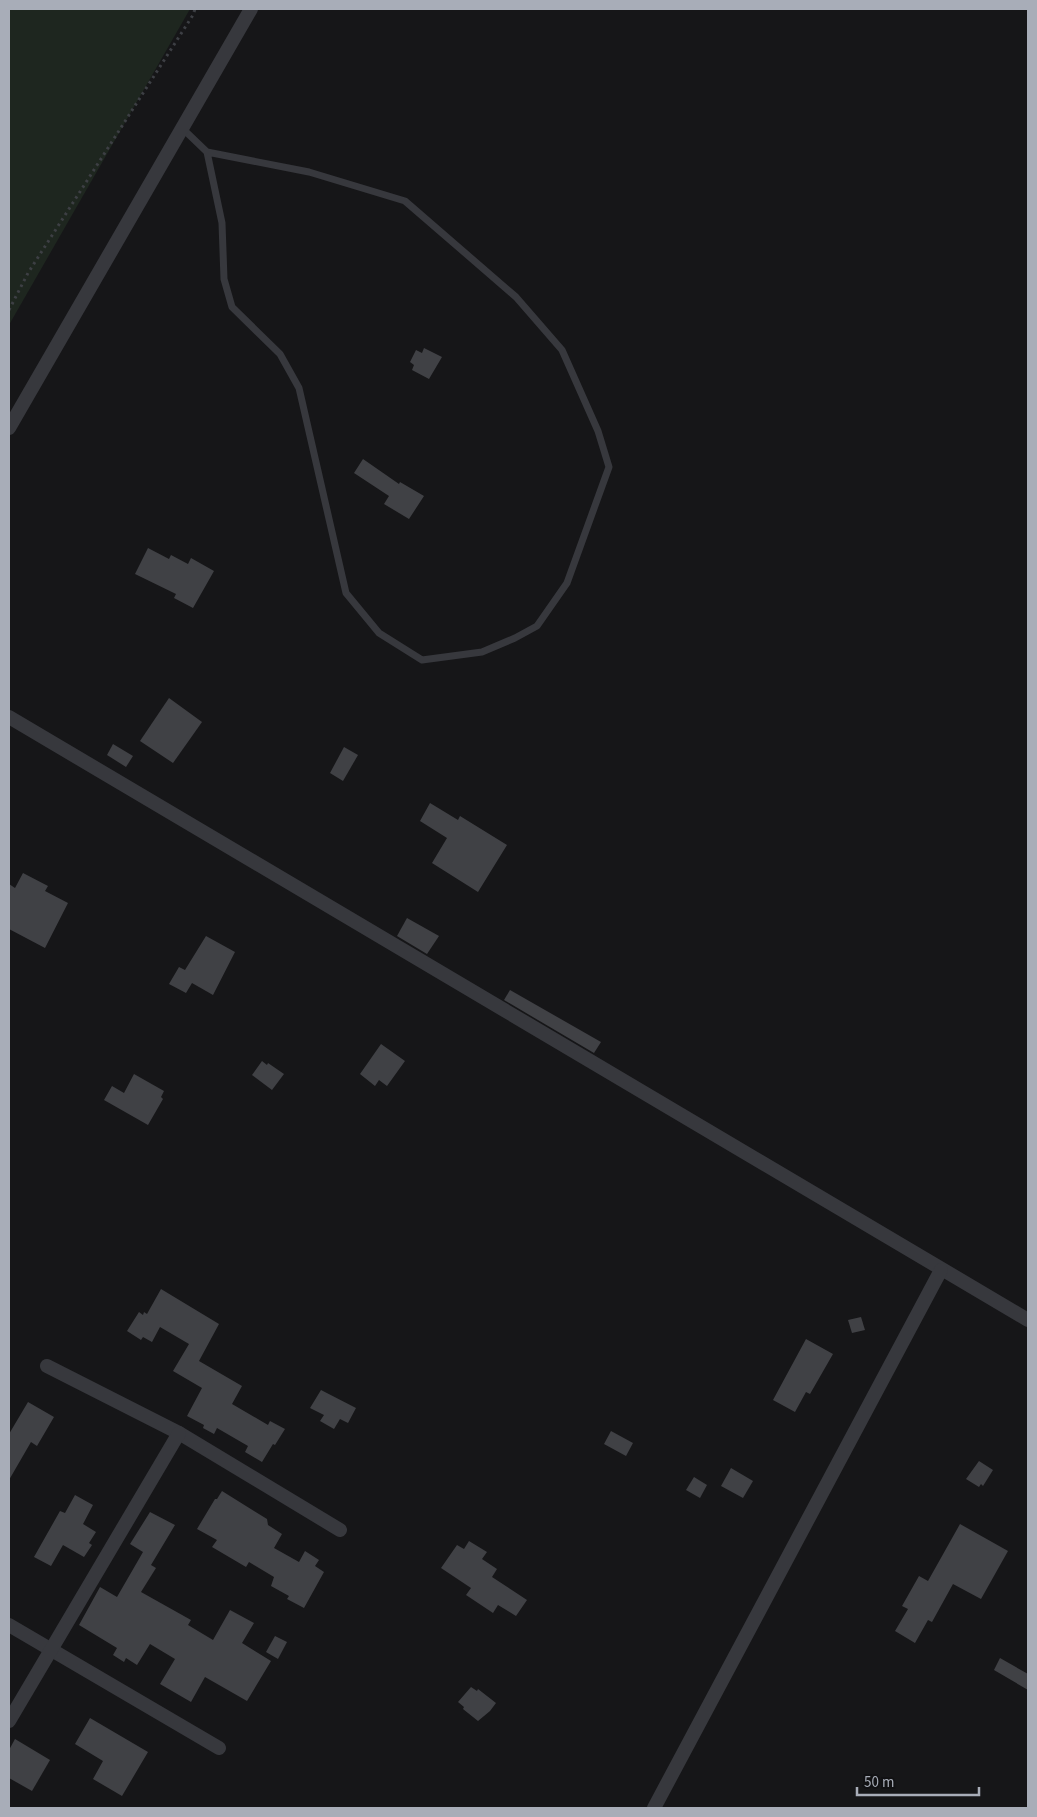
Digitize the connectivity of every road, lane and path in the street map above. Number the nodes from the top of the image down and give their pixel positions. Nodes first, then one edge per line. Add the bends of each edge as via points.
1 (195, 9) edge
2 (250, 9) edge
3 (182, 128) junction
4 (207, 152) junction
5 (9, 310) edge
6 (9, 428) edge
7 (9, 717) edge
8 (941, 1270) junction
9 (1028, 1320) edge
10 (47, 1366) dead end
11 (179, 1433) junction
12 (340, 1530) dead end
13 (9, 1626) edge
14 (51, 1650) junction
15 (9, 1722) edge
16 (219, 1748) dead end
17 (654, 1808) edge

1 - 5 path via 28,273
2 - 3 street
3 - 4 lane
3 - 6 street
4 - 4 lane via 309,172 405,201 516,297 562,350 598,431 609,467 567,583 537,626 482,652 422,660 379,633 346,593 299,388 280,354 232,307 224,279 222,223
7 - 8 street
8 - 9 street
8 - 17 street
10 - 11 street
11 - 12 street
11 - 14 street
13 - 14 street
14 - 15 street
14 - 16 street

